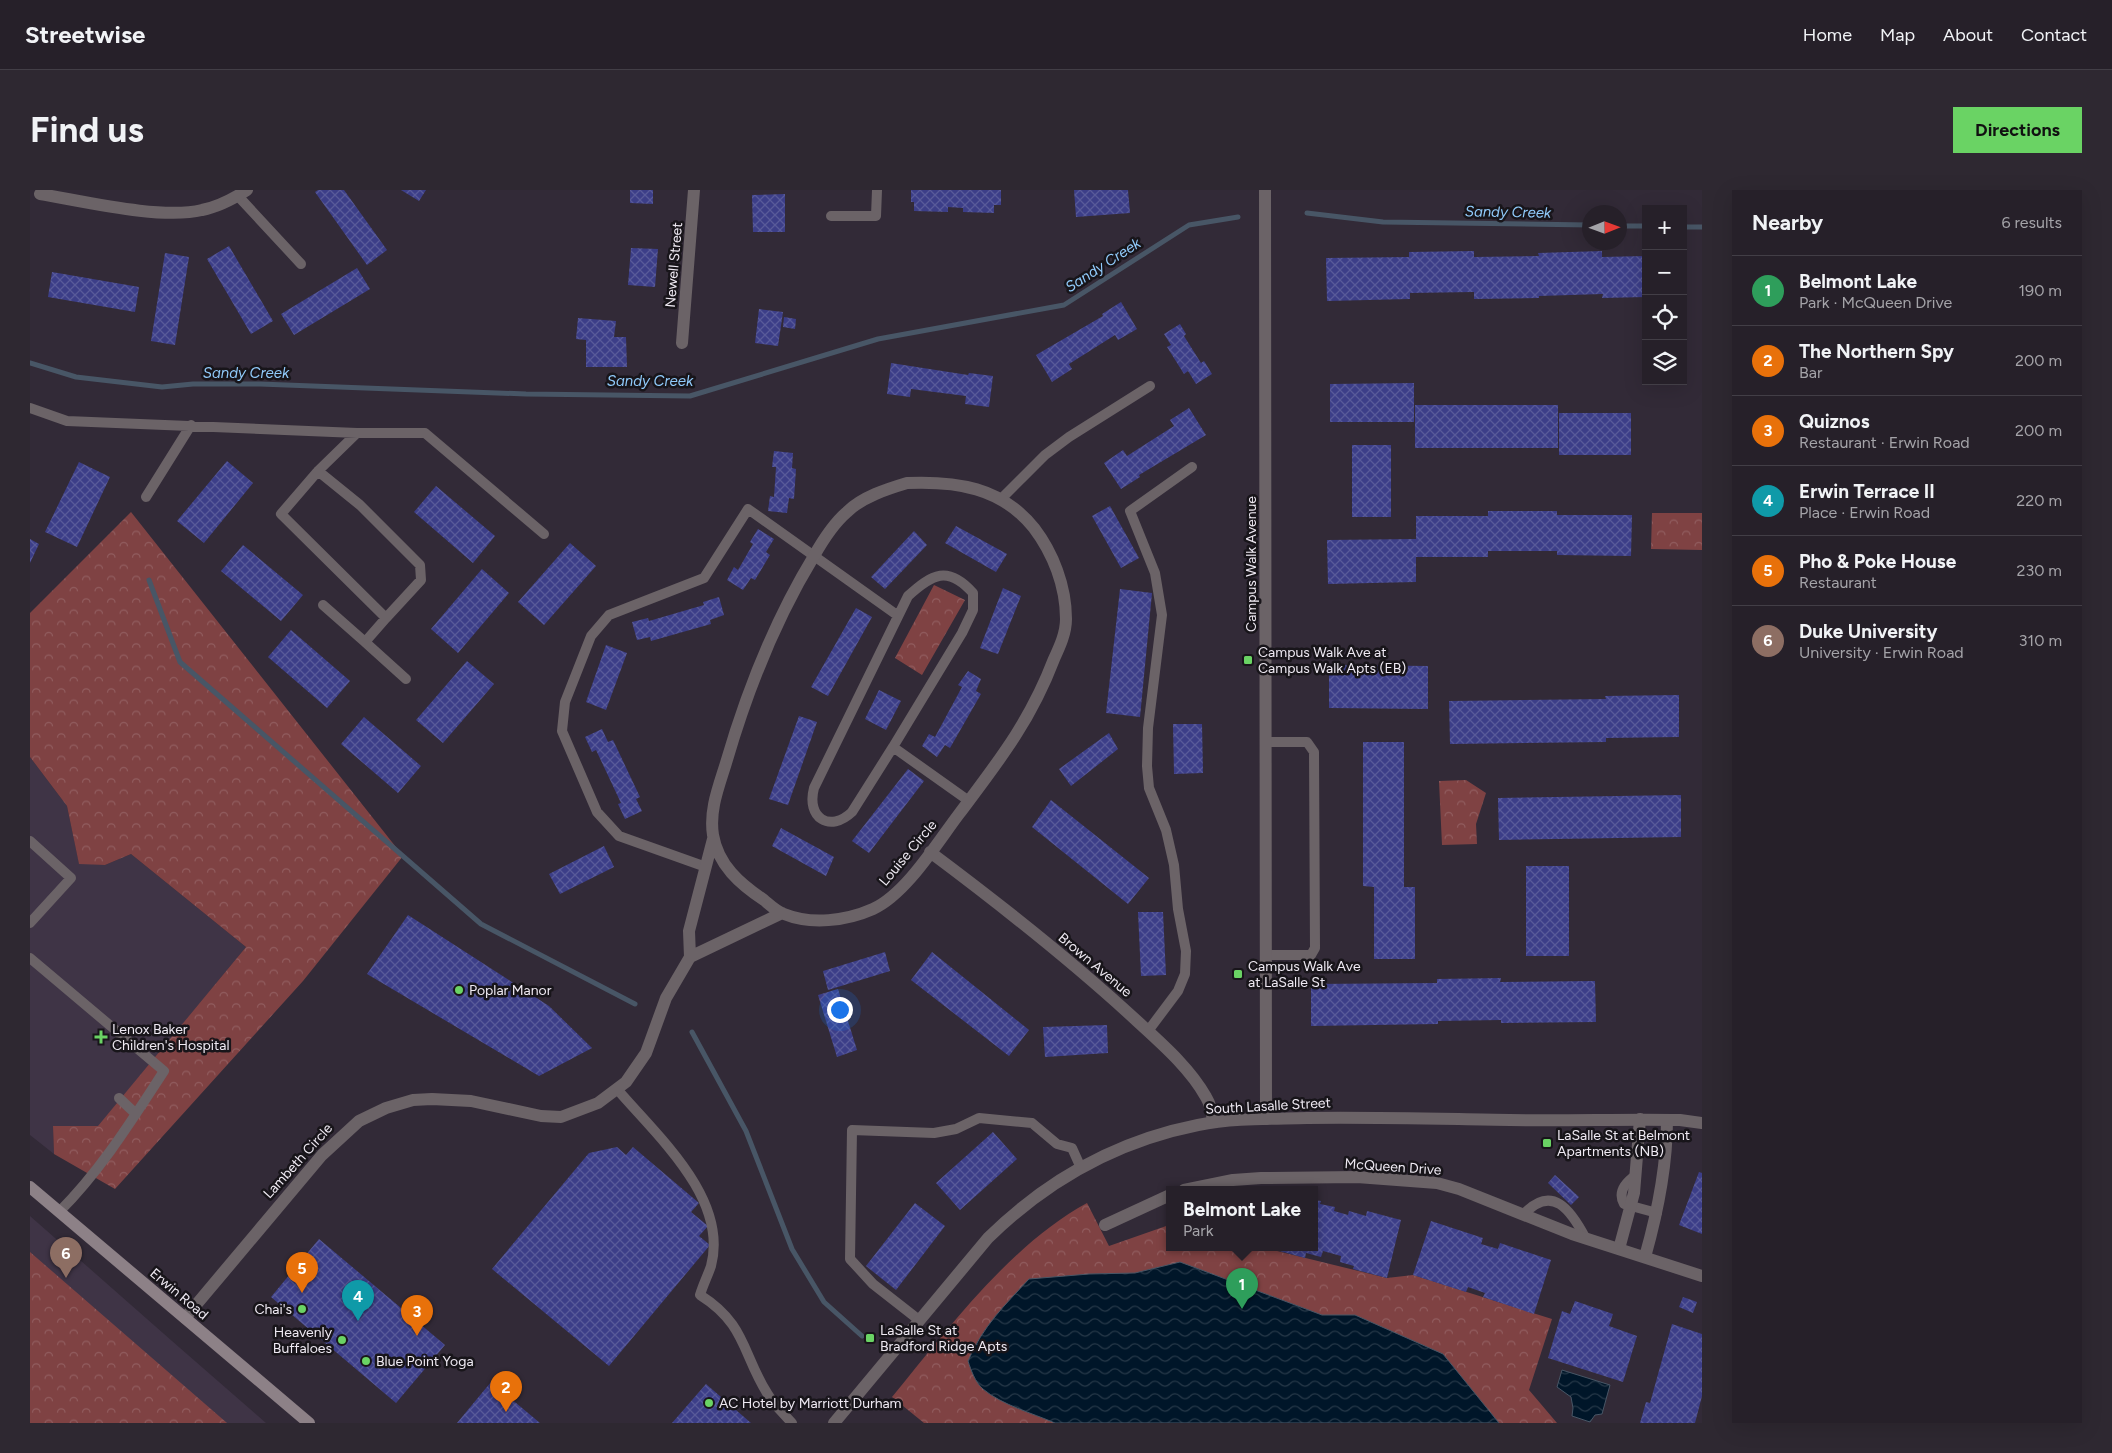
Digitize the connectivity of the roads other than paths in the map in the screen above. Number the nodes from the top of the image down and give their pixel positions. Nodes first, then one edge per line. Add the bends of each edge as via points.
1 (694, 190) edge
2 (877, 190) edge
3 (1265, 190) edge
4 (242, 193) edge
5 (40, 194) dead end
6 (831, 216) dead end
7 (301, 264) dead end
8 (682, 343) dead end
9 (1150, 386) dead end
10 (30, 408) edge
11 (191, 425) junction
12 (358, 433) junction
13 (1192, 467) dead end
14 (318, 471) junction
15 (146, 497) dead end
16 (1001, 499) junction
17 (544, 534) dead end
18 (814, 555) junction
19 (322, 606) dead end
20 (897, 615) junction
21 (386, 618) junction
22 (365, 642) junction
23 (406, 679) dead end
24 (1266, 742) junction
25 (893, 747) junction
26 (969, 801) junction
27 (714, 839) junction
28 (30, 841) edge
29 (930, 852) junction
30 (706, 867) junction
31 (782, 913) junction
32 (30, 924) edge
33 (1265, 955) junction
34 (690, 957) junction
35 (30, 958) edge
36 (1148, 1031) junction
37 (618, 1089) junction
38 (119, 1098) dead end
39 (136, 1114) junction
40 (1266, 1119) junction
41 (1640, 1119) junction
42 (1667, 1120) junction
43 (1213, 1122) junction
44 (1702, 1123) edge
45 (1081, 1168) junction
46 (1204, 1186) edge
47 (30, 1187) edge
48 (1166, 1197) edge
49 (1631, 1207) junction
50 (59, 1212) junction
51 (1656, 1213) junction
52 (1523, 1214) junction
53 (1105, 1225) dead end
54 (1586, 1239) junction
55 (1619, 1249) junction
56 (1645, 1257) junction
57 (1702, 1276) edge
58 (185, 1318) junction
59 (919, 1320) junction
60 (309, 1423) edge
61 (792, 1423) edge
62 (834, 1423) edge

1 - 8 street, Newell Street
2 - 6 lane via 876,216
3 - 24 street, Campus Walk Avenue
4 - 5 street via 208,209 182,213 100,205
4 - 7 lane
9 - 16 lane via 1069,437
10 - 11 lane via 67,421
11 - 12 lane
11 - 15 lane
12 - 14 lane
12 - 17 lane via 424,433
13 - 36 lane via 1130,511 1155,572 1162,616 1152,686 1147,766 1149,788 1166,830 1174,865 1186,951 1185,974 1178,991
14 - 21 lane via 281,514
14 - 21 lane via 360,505 420,565 421,580
16 - 18 street, Louise Circle via 969,487 907,483 848,510
16 - 26 street, Louise Circle via 1030,524 1044,542 1059,578 1066,620 1064,636 1028,719
18 - 20 lane
18 - 27 street, Louise Circle via 785,606 746,699 713,808
18 - 30 lane via 748,509 704,578 609,615 591,636 564,702 562,731 597,812 619,836
19 - 22 lane
20 - 25 lane via 908,596 926,579 945,575 961,579 973,593 973,610 962,633
20 - 25 lane via 814,788 810,801 812,810 823,820 834,822 844,819 852,812
21 - 22 lane
22 - 23 lane
24 - 33 street, Campus Walk Avenue
24 - 33 lane via 1307,742 1314,752 1315,948 1310,955
25 - 26 lane
26 - 29 street, Louise Circle
27 - 30 street
27 - 31 street, Louise Circle via 730,872 742,885
28 - 32 lane via 71,878
29 - 31 street, Louise Circle via 888,900 873,909 834,920 806,920
29 - 36 street, Brown Avenue via 1087,976
30 - 34 street via 689,931
31 - 34 street
33 - 40 street, Campus Walk Avenue
34 - 37 street, Lambeth Circle via 666,998 646,1054
35 - 39 lane via 164,1071
36 - 43 street, Brown Avenue via 1174,1056 1205,1094
37 - 58 street, Lambeth Circle via 598,1103 561,1117 541,1116 471,1101 413,1100 359,1121 322,1155
37 - 61 lane via 690,1174 710,1218 713,1238 711,1265 700,1295 735,1325 766,1392
38 - 39 lane
39 - 50 lane via 120,1140
40 - 41 street, South Lasalle Street
40 - 43 street, South Lasalle Street
41 - 42 street, South Lasalle Street
41 - 49 street
42 - 44 street, South Lasalle Street
42 - 51 street via 1665,1168
43 - 45 street, South Lasalle Street via 1113,1151
45 - 59 street, South Lasalle Street via 1037,1194 1012,1214
45 - 59 lane via 1072,1148 1057,1144 1032,1123 979,1118 956,1129 934,1133 852,1130 850,1259 873,1284
46 - 52 street, McQueen Drive via 1261,1178 1418,1180 1459,1189
47 - 50 main road, Erwin Road
48 - 53 street
49 - 51 lane
49 - 55 street
50 - 58 main road, Erwin Road
51 - 56 street
52 - 54 street, McQueen Drive
52 - 54 lane via 1533,1204 1555,1201 1574,1218
54 - 55 street, McQueen Drive
55 - 56 street, McQueen Drive
56 - 57 street, McQueen Drive
58 - 60 main road, Erwin Road
59 - 62 street, South Lasalle Street

